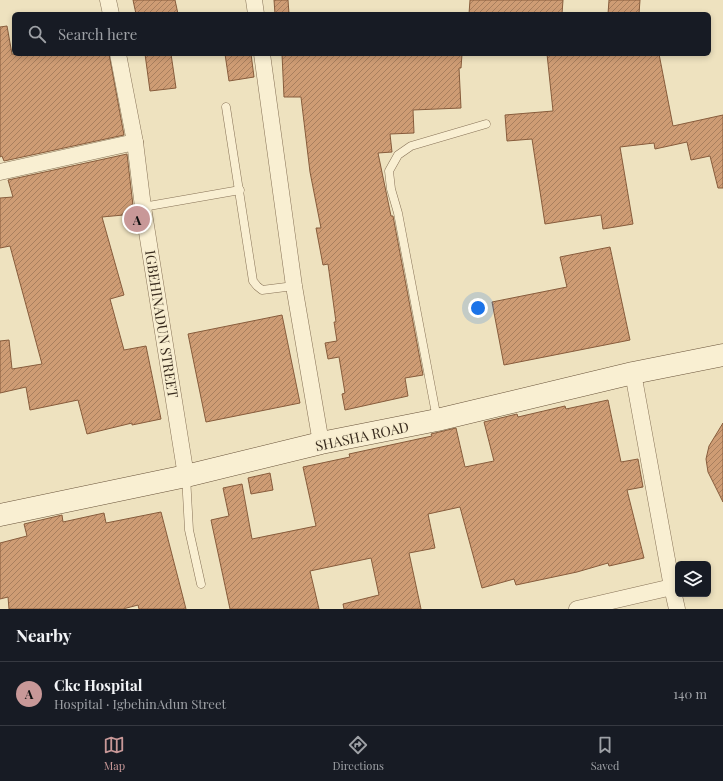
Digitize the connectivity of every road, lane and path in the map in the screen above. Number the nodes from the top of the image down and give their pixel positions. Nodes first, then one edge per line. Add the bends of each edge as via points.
1 (108, 0) edge
2 (254, 0) edge
3 (111, 12) edge
4 (256, 12) edge
5 (118, 56) edge
6 (262, 56) edge
7 (226, 107) dead end
8 (486, 124) dead end
9 (135, 142) junction
10 (0, 172) edge
11 (240, 190) junction
12 (143, 207) junction
13 (294, 286) junction
14 (723, 355) edge
15 (634, 373) junction
16 (437, 420) junction
17 (321, 443) junction
18 (186, 476) junction
19 (0, 516) edge
20 (202, 584) dead end
21 (672, 586) junction
22 (577, 609) edge
23 (677, 609) edge

1 - 3 street
2 - 4 street
5 - 9 street, IGBEHINADUN STREET
6 - 13 street
7 - 11 lane
8 - 16 lane via 412,146 398,156 389,171 390,189 398,213
9 - 10 street
9 - 12 street, IGBEHINADUN STREET
11 - 12 lane
11 - 13 lane via 253,280 262,290
12 - 18 street, IGBEHINADUN STREET
13 - 17 street
14 - 15 street, SHASHA ROAD
15 - 16 street, SHASHA ROAD
15 - 21 street
16 - 17 street, SHASHA ROAD
17 - 18 street, SHASHA ROAD
18 - 19 street, SHASHA ROAD
18 - 20 lane via 189,530
21 - 22 street
21 - 23 street

